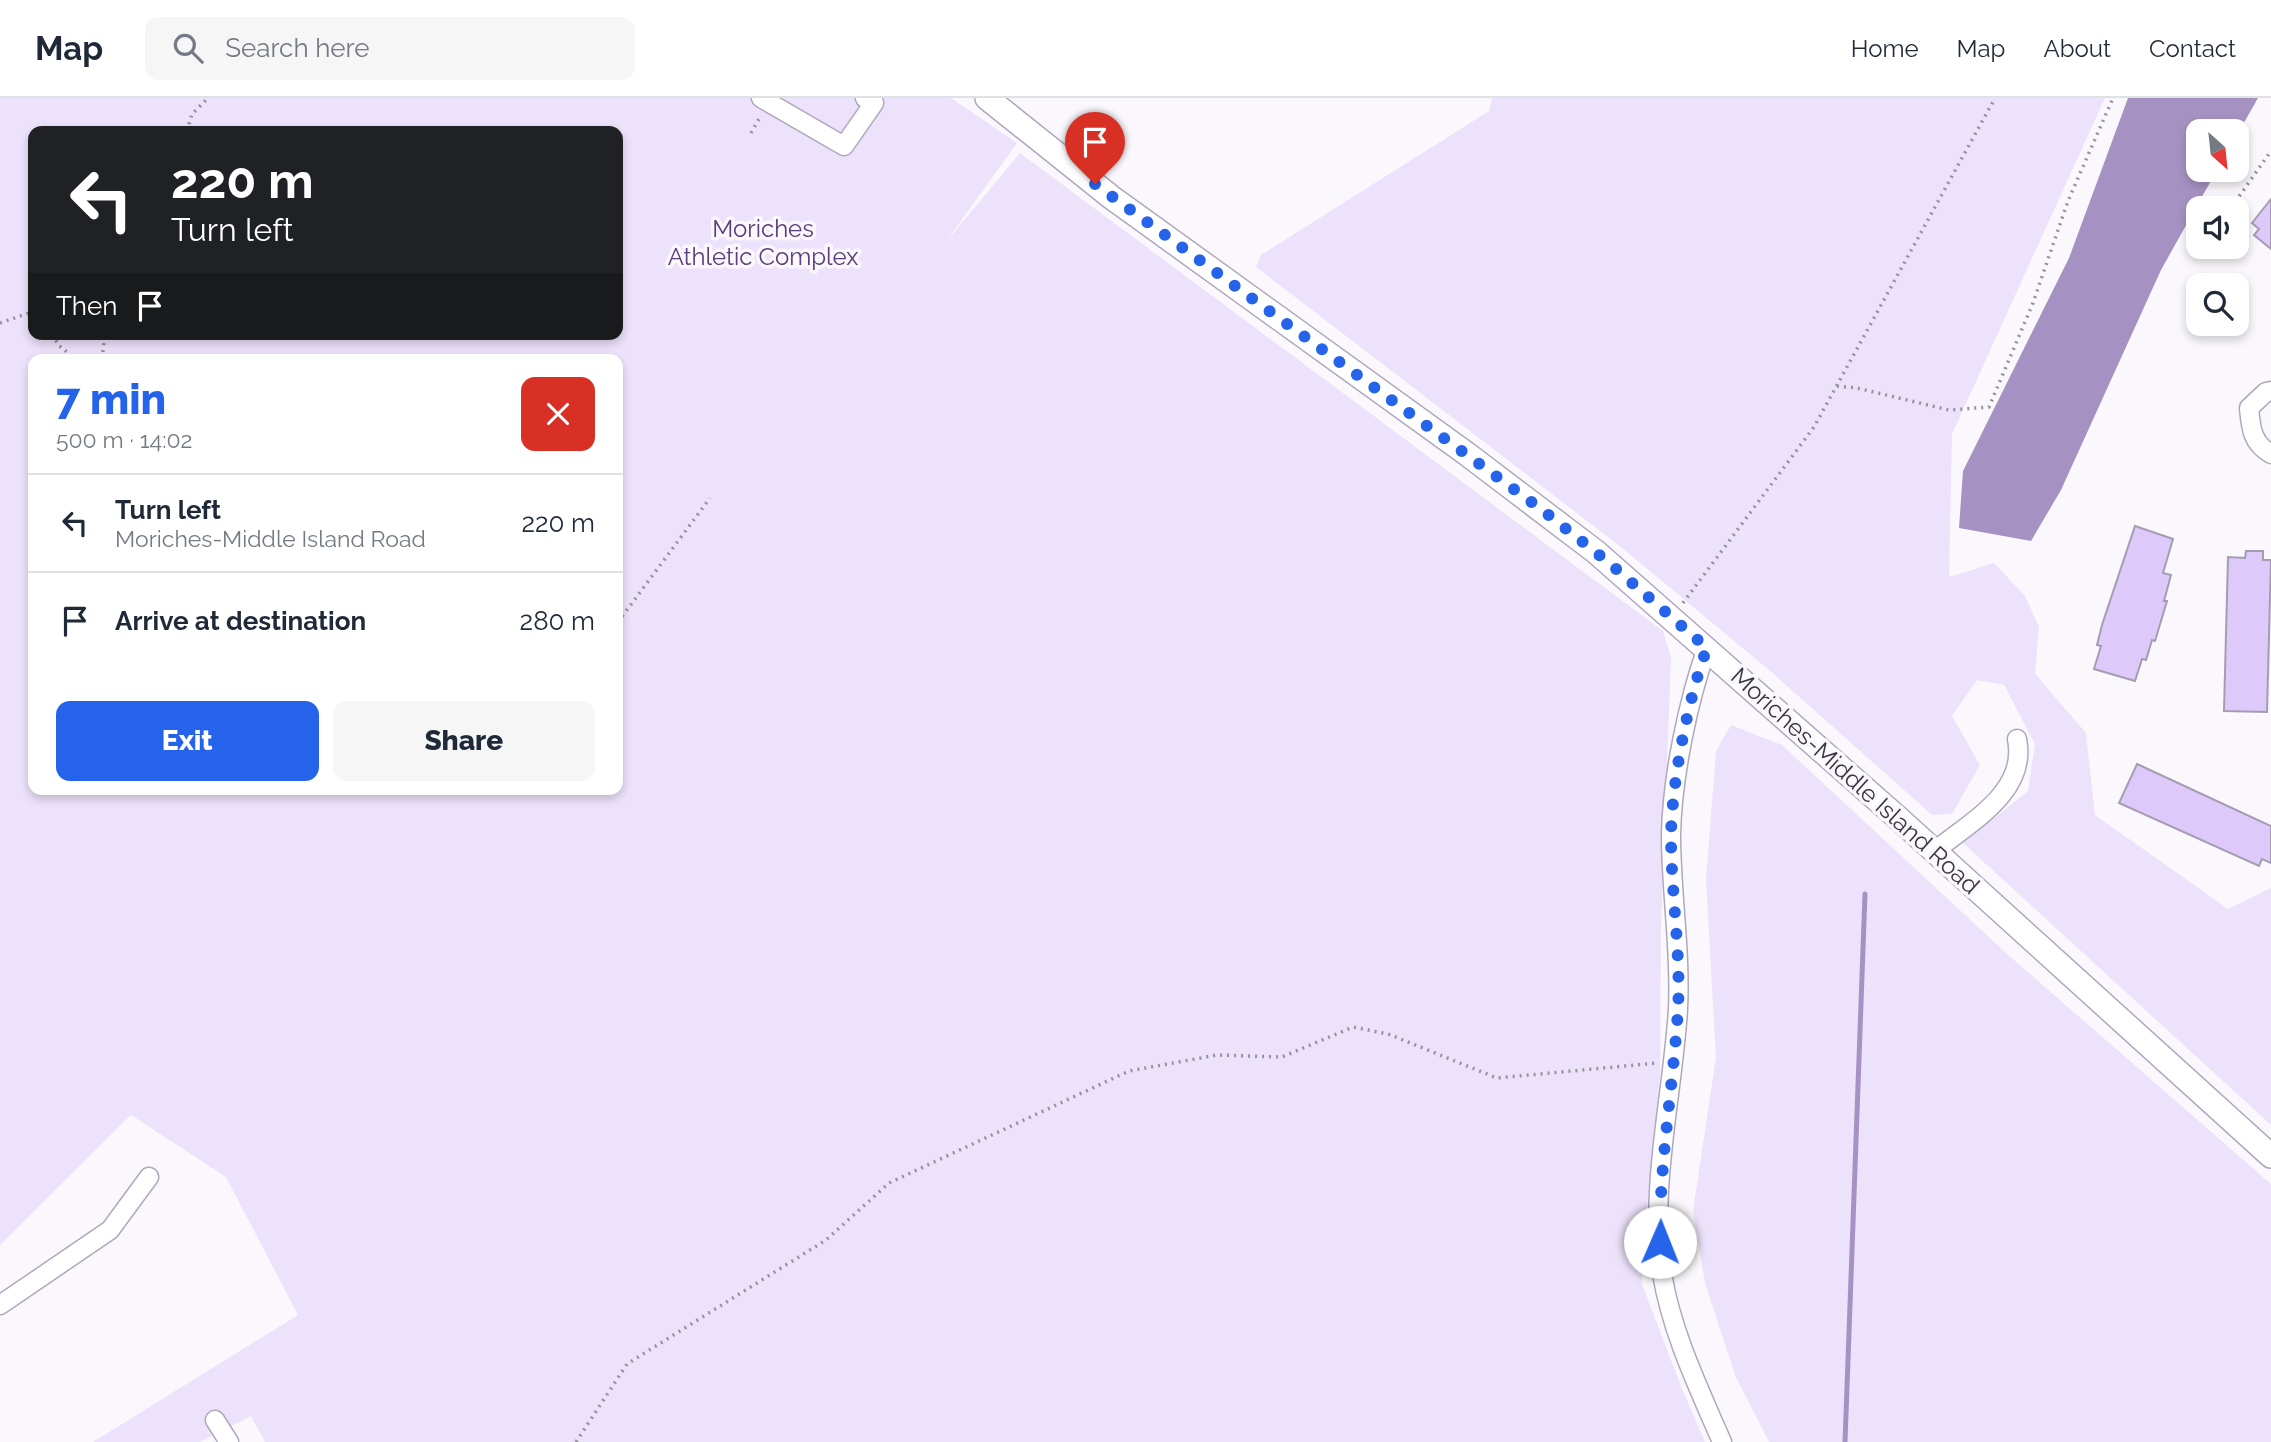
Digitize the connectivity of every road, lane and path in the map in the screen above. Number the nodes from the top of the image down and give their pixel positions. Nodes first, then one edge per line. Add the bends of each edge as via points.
1 (208, 98) edge
2 (761, 98) edge
3 (865, 98) edge
4 (987, 98) edge
5 (1994, 98) edge
6 (2113, 98) edge
7 (188, 126) edge
8 (2271, 151) edge
9 (2240, 196) edge
10 (28, 313) edge
11 (0, 323) edge
12 (56, 340) edge
13 (67, 352) dead end
14 (1837, 386) junction
15 (2271, 391) edge
16 (2271, 454) edge
17 (710, 498) dead end
18 (623, 615) edge
19 (1676, 621) junction
20 (1707, 648) junction
21 (2017, 739) dead end
22 (1935, 851) junction
23 (1672, 1062) junction
24 (2271, 1156) edge
25 (149, 1177) dead end
26 (0, 1304) edge
27 (215, 1420) dead end
28 (229, 1442) edge
29 (576, 1442) edge
30 (1722, 1442) edge

1 - 7 path via 192,114
2 - 3 street via 844,146 874,103
4 - 19 main road, Moriches-Middle Island Road via 1122,204 1528,499
5 - 14 path
6 - 14 path via 1989,407 1949,411
8 - 9 path
10 - 11 path
12 - 13 path
14 - 19 path via 1814,427 1682,605
15 - 16 street via 2249,408 2252,433 2259,447
17 - 18 path
19 - 20 main road, Moriches-Middle Island Road
20 - 22 main road, Moriches-Middle Island Road
20 - 23 street via 1687,724 1671,834 1678,988
21 - 22 street via 2017,770 2001,798
22 - 24 main road, Moriches-Middle Island Road
23 - 29 path via 1497,1078 1388,1034 1353,1027 1282,1058 1217,1055 1129,1071 890,1183 826,1240 627,1364
23 - 30 street via 1661,1191 1662,1268 1678,1329
25 - 26 street via 110,1230
27 - 28 street

